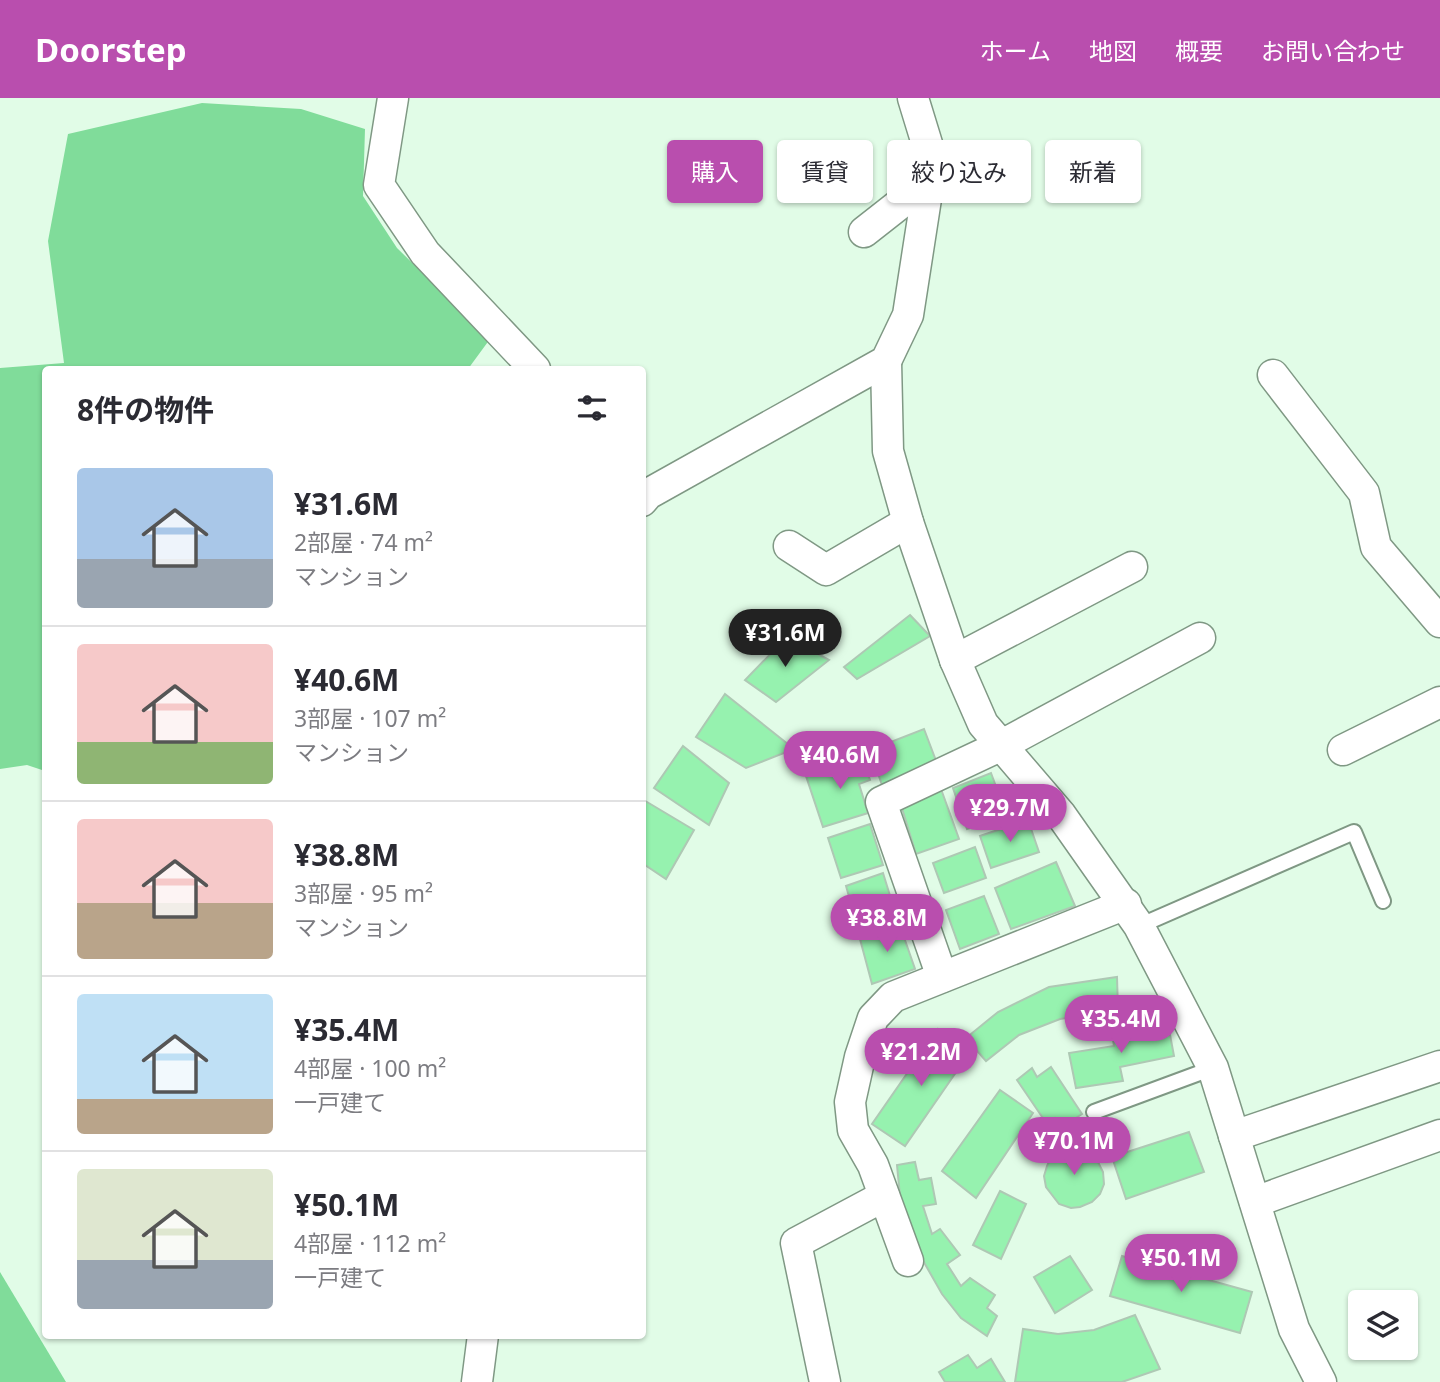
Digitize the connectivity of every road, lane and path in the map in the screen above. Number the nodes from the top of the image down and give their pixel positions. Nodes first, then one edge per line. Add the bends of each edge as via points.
1 (393, 98) edge
2 (913, 98) edge
3 (926, 140) edge
4 (901, 203) edge
5 (926, 203) edge
6 (864, 232) dead end
7 (886, 361) junction
8 (532, 366) edge
9 (1273, 375) dead end
10 (646, 493) edge
11 (908, 522) junction
12 (789, 547) dead end
13 (1132, 567) dead end
14 (1440, 622) edge
15 (1200, 638) dead end
16 (955, 660) junction
17 (1440, 702) edge
18 (1000, 746) junction
19 (1343, 750) dead end
20 (1383, 901) dead end
21 (1132, 915) junction
22 (942, 977) junction
23 (1440, 1066) edge
24 (1213, 1068) junction
25 (1094, 1112) dead end
26 (1440, 1135) edge
27 (1234, 1136) junction
28 (884, 1196) junction
29 (1255, 1202) junction
30 (908, 1261) dead end
31 (482, 1339) edge
32 (477, 1382) edge
33 (825, 1382) edge
34 (1321, 1382) edge

1 - 8 street via 379,185 425,253
2 - 3 street
4 - 6 street
5 - 7 street via 908,315
7 - 10 street
7 - 11 street via 888,451
9 - 14 street via 1364,493 1376,547
11 - 12 street via 826,570
11 - 16 street
13 - 16 street
15 - 18 street
16 - 18 street via 983,724
17 - 19 street
18 - 21 street via 1061,815
18 - 22 street via 881,802
20 - 21 lane via 1354,832
21 - 22 street
21 - 24 street
22 - 28 street via 892,997 873,1018 860,1057 850,1102 853,1130
23 - 27 street
24 - 25 lane
24 - 27 street
26 - 29 street
27 - 29 street
28 - 30 street
28 - 33 street via 796,1243
29 - 34 street via 1294,1329
31 - 32 street

